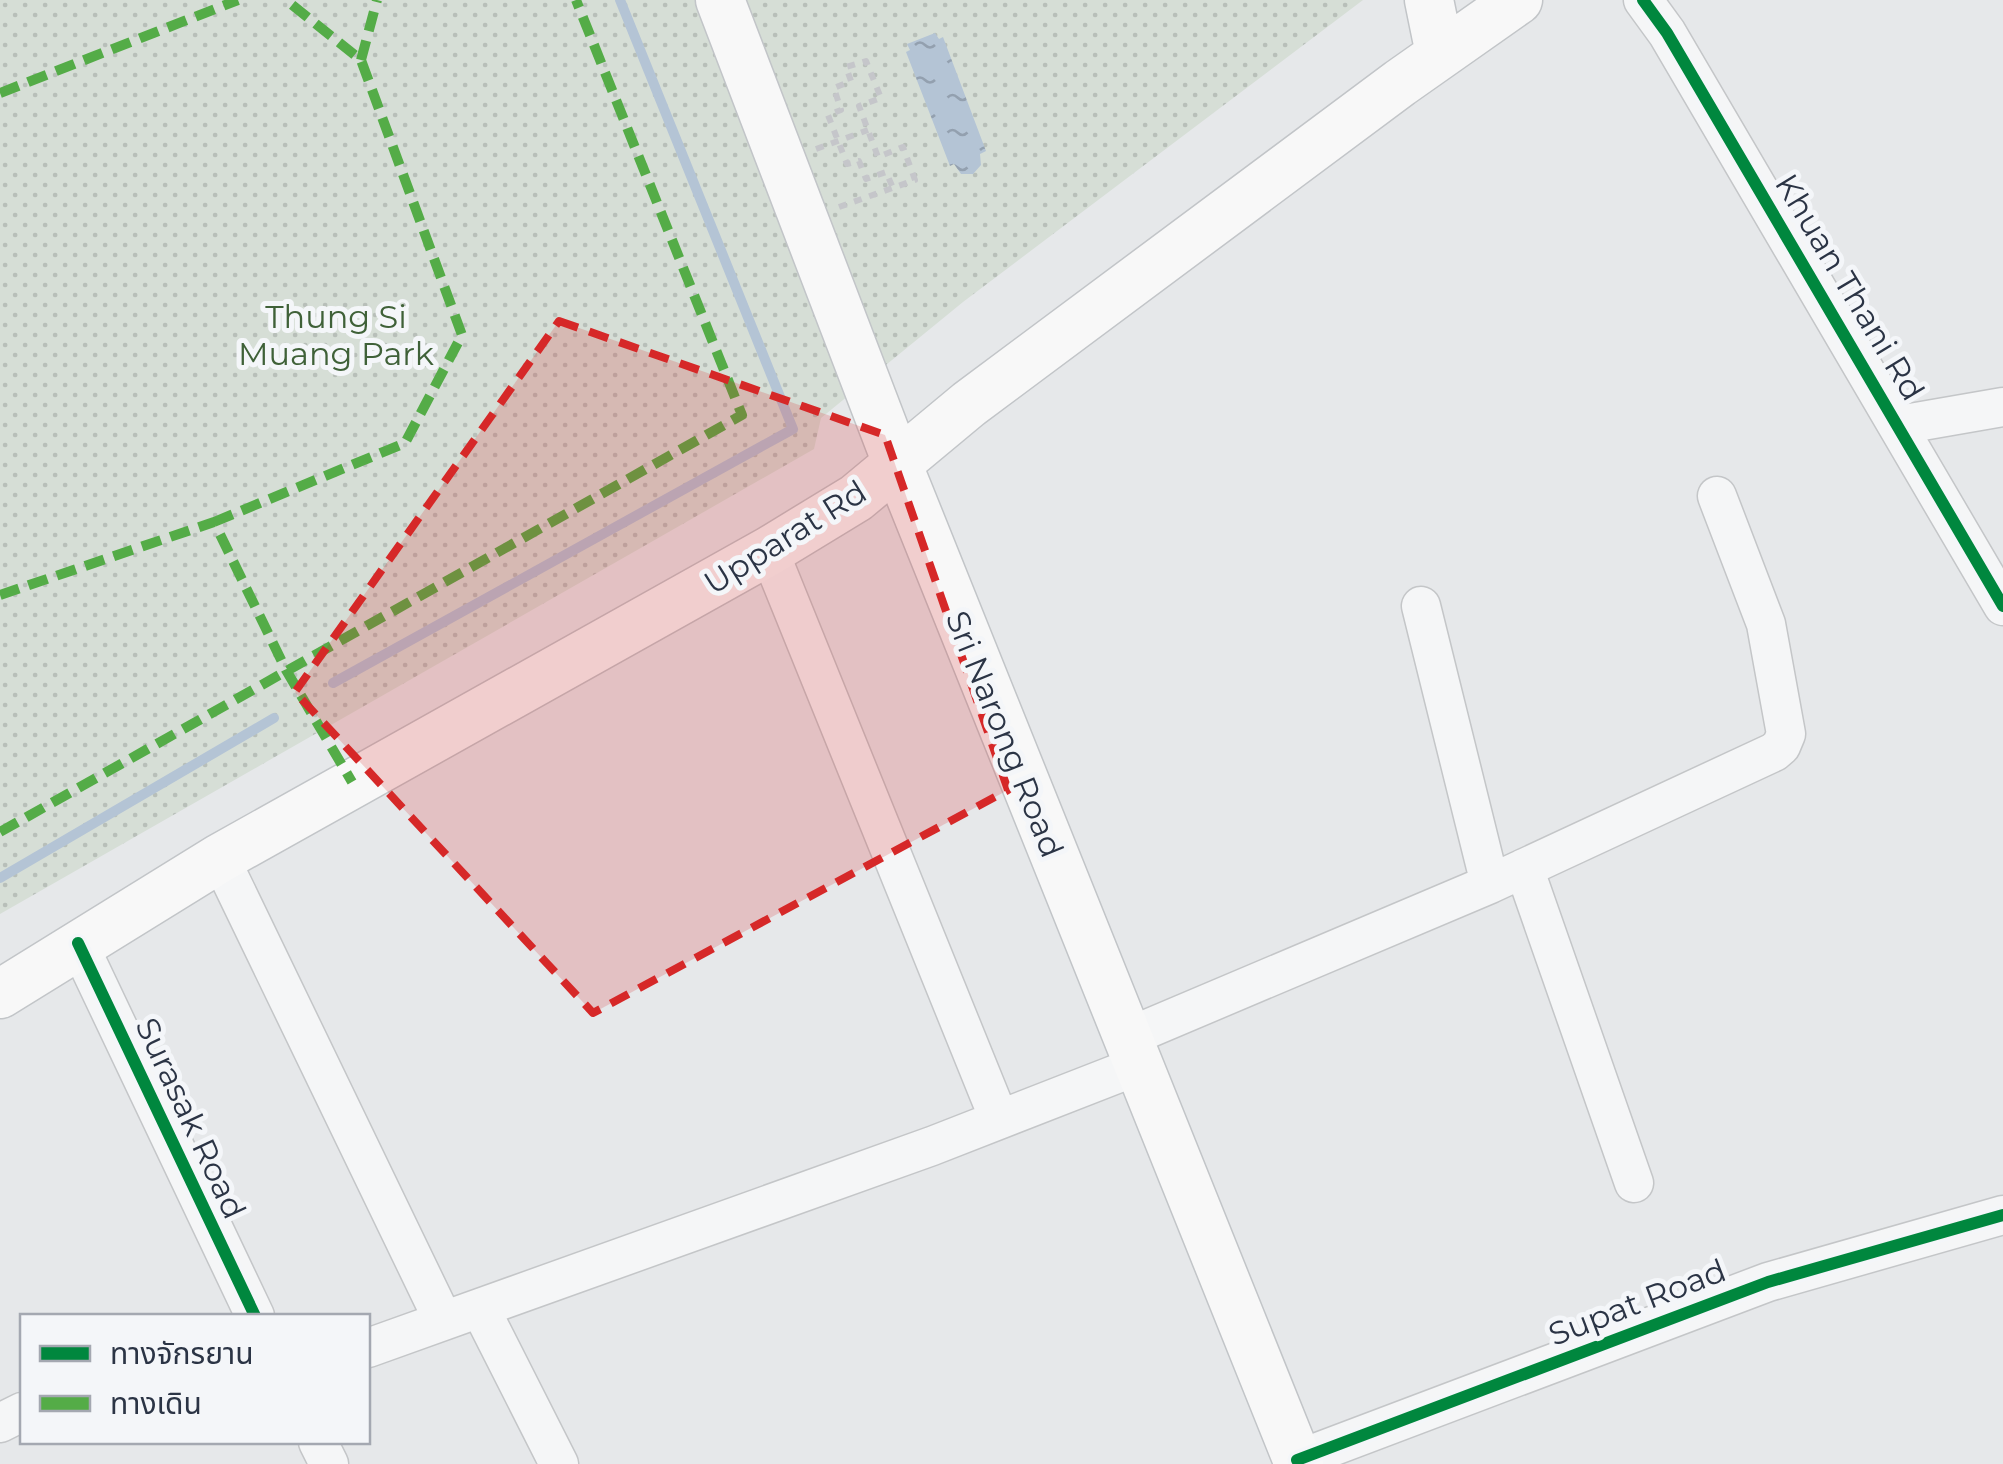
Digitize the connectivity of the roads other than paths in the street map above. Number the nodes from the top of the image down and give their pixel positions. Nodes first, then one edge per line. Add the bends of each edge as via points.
1 (720, 0) edge
2 (1429, 0) edge
3 (1518, 0) edge
4 (1644, 0) edge
5 (1440, 54) junction
6 (2003, 408) edge
7 (1899, 425) junction
8 (897, 463) junction
9 (1717, 496) dead end
10 (769, 552) junction
11 (1421, 606) dead end
12 (2003, 606) edge
13 (220, 858) junction
14 (1524, 868) junction
15 (1490, 884) junction
16 (78, 943) junction
17 (0, 994) edge
18 (1132, 1052) junction
19 (998, 1120) junction
20 (1634, 1183) dead end
21 (2003, 1215) edge
22 (480, 1308) junction
23 (243, 1313) edge
24 (443, 1320) junction
25 (370, 1347) edge
26 (1298, 1462) edge
27 (559, 1464) edge

1 - 8 main road, Sri Narong Road
2 - 5 main road
3 - 5 main road, Upparat Rd
4 - 7 street, Khuan Thani Rd
5 - 8 main road, Upparat Rd
6 - 7 street
7 - 12 street, Khuan Thani Rd
8 - 10 main road, Upparat Rd via 856,498
8 - 18 main road, Sri Narong Road
9 - 14 street via 1766,624 1786,734 1781,746
10 - 13 main road, Upparat Rd
10 - 19 street
11 - 15 street
13 - 16 main road, Upparat Rd
13 - 24 street
14 - 15 street
14 - 20 street
15 - 18 street
16 - 17 main road, Upparat Rd
16 - 23 street, Surasak Road
18 - 19 street
18 - 26 main road, Sri Narong Road
19 - 22 street
21 - 26 street, Supat Road via 1768,1282
22 - 24 street
22 - 27 street
24 - 25 street

